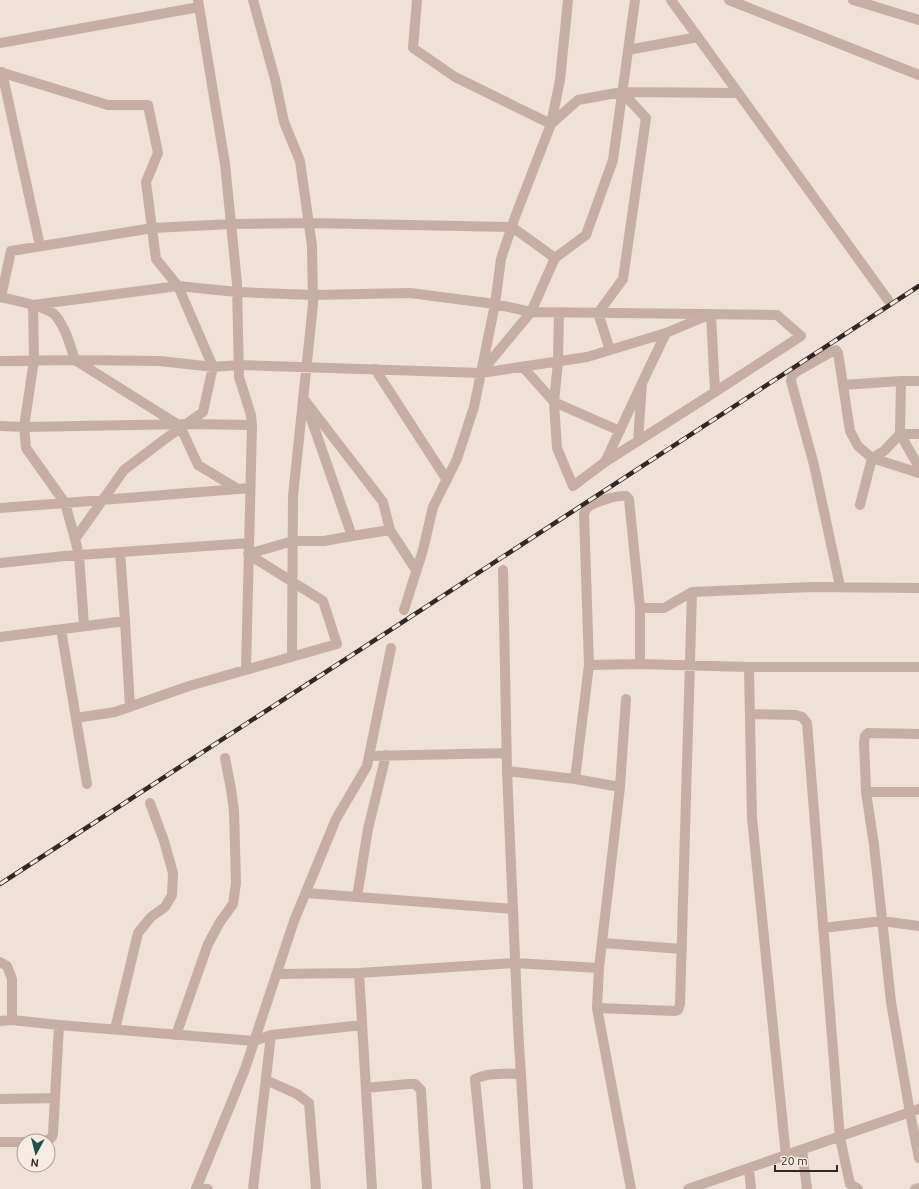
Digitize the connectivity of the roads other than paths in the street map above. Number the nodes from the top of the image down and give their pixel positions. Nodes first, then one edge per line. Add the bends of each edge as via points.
1 (253, 0) edge
2 (416, 0) edge
3 (568, 0) edge
4 (635, 0) edge
5 (671, 0) edge
6 (729, 0) edge
7 (853, 0) edge
8 (199, 3) edge
9 (919, 20) edge
10 (698, 37) junction
11 (0, 43) edge
12 (628, 50) junction
13 (1, 72) edge
14 (919, 75) edge
15 (622, 92) junction
16 (738, 93) junction
17 (551, 124) junction
18 (309, 223) junction
19 (231, 224) junction
20 (512, 227) junction
21 (153, 228) junction
22 (40, 246) junction
23 (555, 258) junction
24 (178, 286) junction
25 (237, 292) junction
26 (313, 295) junction
27 (0, 297) edge
28 (888, 300) dead end
29 (495, 304) junction
30 (32, 305) junction
31 (531, 312) junction
32 (560, 313) junction
33 (598, 313) junction
34 (711, 314) junction
35 (666, 333) junction
36 (610, 350) junction
37 (34, 360) junction
38 (74, 360) junction
39 (0, 362) edge
40 (558, 362) junction
41 (239, 365) junction
42 (213, 367) junction
43 (307, 367) junction
44 (523, 367) junction
45 (375, 369) junction
46 (481, 373) junction
47 (902, 380) junction
48 (919, 381) edge
49 (642, 383) junction
50 (843, 385) junction
51 (715, 392) junction
52 (303, 398) junction
53 (554, 402) junction
54 (182, 425) junction
55 (252, 425) junction
56 (0, 426) edge
57 (24, 427) junction
58 (620, 431) junction
59 (900, 434) junction
60 (919, 434) edge
61 (638, 441) junction
62 (872, 458) junction
63 (605, 462) junction
64 (919, 467) edge
65 (919, 473) edge
66 (447, 480) junction
67 (250, 488) junction
68 (238, 489) junction
69 (103, 499) junction
70 (65, 503) junction
71 (860, 505) dead end
72 (0, 508) edge
73 (390, 530) junction
74 (352, 536) junction
75 (75, 539) junction
76 (292, 541) junction
77 (249, 543) junction
78 (120, 552) junction
79 (248, 554) junction
80 (79, 555) junction
81 (0, 564) edge
82 (416, 570) junction
83 (503, 570) dead end
84 (292, 582) junction
85 (840, 586) junction
86 (919, 588) edge
87 (692, 592) junction
88 (640, 608) junction
89 (404, 610) dead end
90 (125, 621) junction
91 (84, 626) junction
92 (60, 629) junction
93 (0, 637) edge
94 (392, 648) dead end
95 (292, 657) junction
96 (640, 664) junction
97 (588, 665) junction
98 (691, 666) junction
99 (749, 667) junction
100 (919, 667) edge
101 (246, 670) junction
102 (626, 699) dead end
103 (130, 707) junction
104 (750, 714) junction
105 (76, 718) junction
106 (919, 734) edge
107 (506, 753) junction
108 (370, 756) junction
109 (386, 756) junction
110 (225, 758) dead end
111 (507, 771) junction
112 (575, 779) junction
113 (87, 784) dead end
114 (620, 787) junction
115 (866, 792) junction
116 (919, 792) edge
117 (150, 803) dead end
118 (306, 893) junction
119 (357, 897) junction
120 (512, 909) junction
121 (882, 921) junction
122 (919, 926) edge
123 (823, 928) junction
124 (603, 943) junction
125 (682, 949) junction
126 (0, 962) edge
127 (515, 963) junction
128 (599, 968) junction
129 (359, 973) junction
130 (276, 974) junction
131 (597, 1008) junction
132 (12, 1020) junction
133 (0, 1021) edge
134 (59, 1025) junction
135 (362, 1025) junction
136 (115, 1029) junction
137 (176, 1034) junction
138 (271, 1035) junction
139 (254, 1041) junction
140 (521, 1074) junction
141 (266, 1080) junction
142 (366, 1088) junction
143 (55, 1098) junction
144 (0, 1099) edge
145 (914, 1111) edge
146 (52, 1133) edge
147 (840, 1138) junction
148 (0, 1142) edge
149 (16, 1142) edge
150 (802, 1150) junction
151 (786, 1156) junction
152 (919, 1158) edge
153 (748, 1168) junction
154 (196, 1188) edge
155 (919, 1188) edge
156 (208, 1189) edge
157 (253, 1189) edge
158 (316, 1189) edge
159 (372, 1189) edge
160 (427, 1189) edge
161 (486, 1189) edge
162 (528, 1189) edge
163 (631, 1189) edge
164 (689, 1189) edge
165 (750, 1189) edge
166 (807, 1189) edge
167 (858, 1189) edge
168 (915, 1189) edge

1 - 18 street via 284,122 300,161
2 - 17 street via 413,48 455,77
3 - 17 street via 560,80
4 - 12 street
5 - 10 street
6 - 14 street
7 - 9 street
8 - 11 street
8 - 19 street via 225,164
10 - 12 street
10 - 16 street
12 - 15 street
13 - 21 street via 108,105 148,105 158,153 146,182
13 - 22 street
15 - 16 street
15 - 17 street via 578,100
15 - 23 street via 613,160 586,235
15 - 33 street via 646,118 623,278
16 - 28 street
17 - 20 street
18 - 19 street
18 - 20 street
18 - 26 street
19 - 21 street
19 - 25 street
20 - 23 street
20 - 29 street via 501,259
21 - 22 street
21 - 24 street via 156,259
22 - 27 street via 11,251
23 - 31 street
24 - 25 street
24 - 30 street
24 - 42 street
25 - 26 street
25 - 41 street
26 - 29 street via 410,293
26 - 43 street
27 - 30 street
29 - 31 street
29 - 46 street
30 - 37 street
30 - 38 street via 55,315 66,332
31 - 32 street
31 - 46 street
32 - 33 street
32 - 40 street
33 - 34 street
33 - 36 street
34 - 35 street
34 - 51 street
34 - 51 street via 777,315 801,336
35 - 36 street
35 - 49 street
36 - 40 street
37 - 38 street
37 - 39 street
37 - 57 street
38 - 42 street via 160,362
38 - 54 street
40 - 44 street
40 - 53 street
41 - 42 street
41 - 43 street
41 - 55 street via 239,377
42 - 54 street via 203,412
43 - 45 street
43 - 52 street
44 - 46 street
44 - 53 street
45 - 46 street
45 - 66 street
46 - 66 street via 474,407 457,459
47 - 48 street
47 - 50 street
47 - 59 street
49 - 58 street
49 - 61 street
50 - 62 street via 850,431 858,446
50 - 85 street via 836,350 796,372 791,382 814,465
51 - 61 street
52 - 73 street via 383,502
52 - 74 street
52 - 76 street via 293,496
53 - 58 street
53 - 63 street via 557,448 573,486
54 - 55 street
54 - 57 street
54 - 68 street via 198,466
54 - 69 street via 124,470
55 - 67 street
56 - 57 street
57 - 70 street via 26,448
58 - 63 street
59 - 60 street
59 - 62 street via 884,451
59 - 64 street
61 - 63 street
62 - 65 street
62 - 71 street
66 - 82 street via 433,507
67 - 68 street
67 - 77 street
68 - 69 street
69 - 70 street
69 - 75 street
70 - 72 street
70 - 75 street
73 - 74 street
73 - 82 street
74 - 76 street
75 - 80 street
76 - 79 street
76 - 84 street
77 - 78 street
77 - 79 street
78 - 80 street
78 - 90 street
79 - 84 street
79 - 101 street
80 - 81 street
80 - 91 street
82 - 89 street
83 - 107 street
84 - 95 street
84 - 95 street via 323,601 337,644
85 - 86 street
85 - 87 street
87 - 88 street via 664,608
87 - 98 street
88 - 96 street
88 - 97 street via 629,499 621,495 587,508 584,514
90 - 91 street
90 - 103 street
91 - 92 street
92 - 93 street
92 - 105 street
94 - 108 street
95 - 101 street
96 - 97 street
96 - 98 street
97 - 112 street
98 - 99 street
98 - 125 street
99 - 100 street
99 - 104 street
101 - 103 street via 189,686
102 - 114 street
103 - 105 street
104 - 123 street via 796,715 807,723
104 - 151 street via 752,818
105 - 113 street
106 - 115 street via 868,733 865,736
107 - 109 street
107 - 111 street
108 - 109 street
108 - 118 street via 367,766 336,819
109 - 119 street via 368,829
110 - 137 street via 234,812 236,883 233,904 208,944
111 - 112 street
111 - 120 street
112 - 114 street
114 - 124 street
115 - 116 street
115 - 121 street
117 - 136 street via 173,873 172,895 165,907 151,917 138,933
118 - 119 street
118 - 130 street
119 - 120 street
120 - 127 street
121 - 122 street
121 - 123 street
121 - 145 street via 891,1002
123 - 147 street
124 - 125 street
124 - 128 street
125 - 131 street via 678,1010
126 - 132 street via 7,966 12,979
127 - 128 street
127 - 129 street
127 - 140 street
128 - 131 street
129 - 130 street
129 - 135 street
130 - 139 street
131 - 163 street
132 - 133 street
132 - 134 street
134 - 136 street
134 - 143 street
135 - 138 street
135 - 142 street
136 - 137 street
137 - 139 street
138 - 139 street
138 - 141 street
139 - 154 street
140 - 161 street via 488,1075 475,1079
140 - 162 street
141 - 157 street
141 - 158 street via 297,1094 309,1103
142 - 159 street
142 - 160 street via 415,1084 421,1090
143 - 144 street
143 - 146 street
145 - 147 street
145 - 152 street
147 - 150 street
147 - 167 street via 850,1184
148 - 149 street
150 - 151 street
150 - 166 street
151 - 153 street
153 - 164 street
153 - 165 street
154 - 156 street
155 - 168 street

